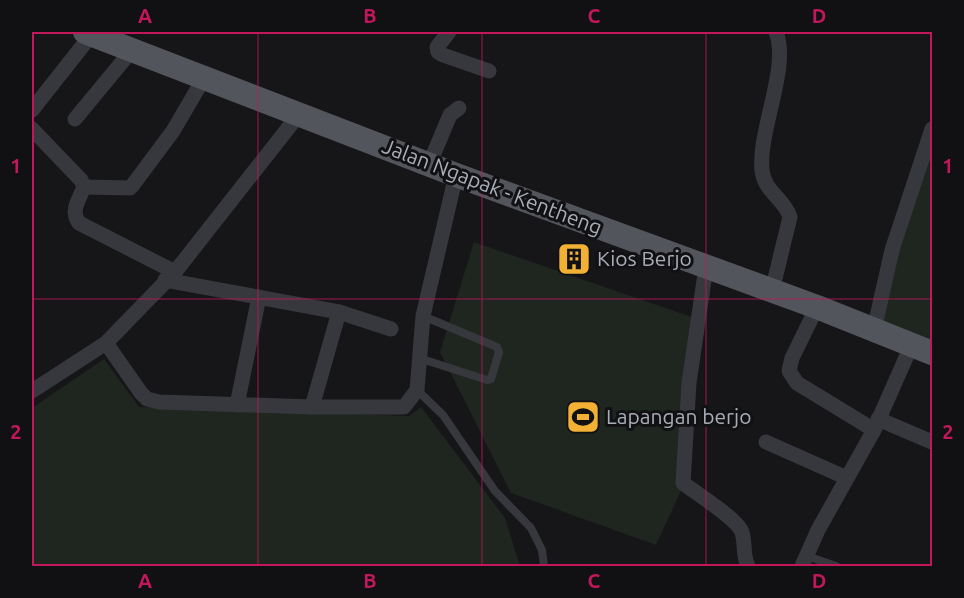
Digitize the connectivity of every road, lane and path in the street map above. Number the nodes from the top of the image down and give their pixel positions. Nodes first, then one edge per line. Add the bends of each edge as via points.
1 (449, 32) edge
2 (776, 32) edge
3 (89, 33) edge
4 (132, 50) junction
5 (489, 70) dead end
6 (204, 78) junction
7 (459, 108) dead end
8 (32, 110) edge
9 (300, 113) junction
10 (75, 120) dead end
11 (32, 129) edge
12 (933, 129) edge
13 (927, 161) edge
14 (429, 165) junction
15 (456, 175) junction
16 (84, 187) junction
17 (706, 267) junction
18 (170, 276) junction
19 (772, 291) junction
20 (259, 297) junction
21 (817, 307) junction
22 (339, 312) junction
23 (423, 316) junction
24 (391, 329) dead end
25 (874, 330) junction
26 (106, 343) junction
27 (922, 348) edge
28 (419, 358) junction
29 (32, 390) edge
30 (417, 390) junction
31 (237, 405) junction
32 (312, 407) junction
33 (876, 425) junction
34 (766, 442) dead end
35 (933, 442) edge
36 (847, 478) junction
37 (804, 561) edge
38 (544, 567) edge
39 (748, 567) edge
40 (836, 567) edge

1 - 5 street via 437,47 438,52
2 - 19 street via 778,62 762,172 770,192 787,208 790,217
3 - 4 main road, Jalan Ngapak - Kentheng
3 - 8 street
4 - 6 main road, Jalan Ngapak - Kentheng
4 - 10 street
6 - 9 main road, Jalan Ngapak - Kentheng
6 - 16 street via 173,130 130,188
7 - 14 street via 452,112
9 - 14 main road, Jalan Ngapak - Kentheng
9 - 18 street
11 - 16 street
12 - 13 street
13 - 25 street via 892,250
14 - 15 main road, Jalan Ngapak - Kentheng
15 - 17 main road, Jalan Ngapak - Kentheng
15 - 23 street
16 - 18 street via 74,211 79,224
17 - 19 main road, Jalan Ngapak - Kentheng
17 - 39 street via 689,383 683,483 742,531
18 - 20 street
18 - 26 street
19 - 21 main road, Jalan Ngapak - Kentheng
20 - 22 street
20 - 31 street
21 - 25 main road, Jalan Ngapak - Kentheng
21 - 33 street via 789,372 797,383
22 - 24 street
22 - 32 street
23 - 28 street
23 - 28 lane via 499,351 491,379 487,380
25 - 27 main road, Jalan Ngapak - Kentheng
26 - 29 street
26 - 31 street via 147,399
27 - 33 street
28 - 30 street
30 - 32 street via 404,406
30 - 38 lane via 448,422 495,491 531,528 542,550
31 - 32 street
33 - 35 street
33 - 36 street
34 - 36 street
36 - 37 street
37 - 40 lane

